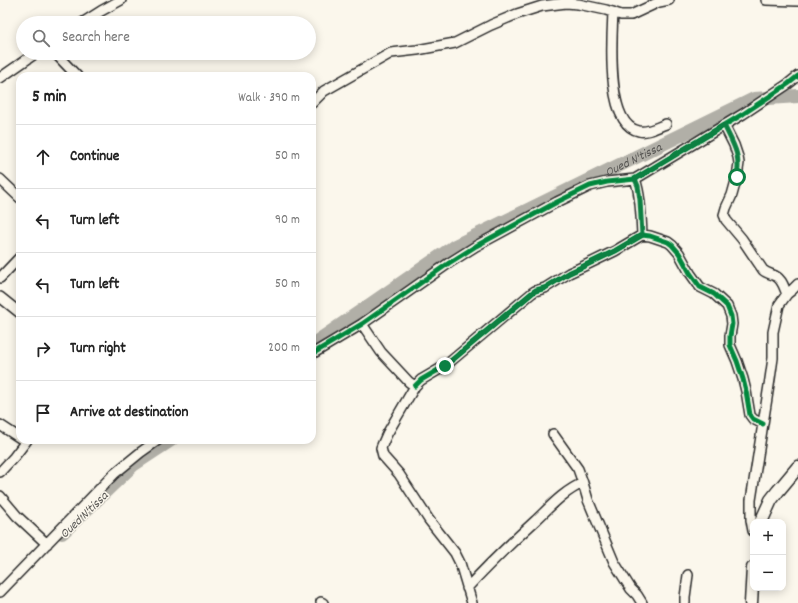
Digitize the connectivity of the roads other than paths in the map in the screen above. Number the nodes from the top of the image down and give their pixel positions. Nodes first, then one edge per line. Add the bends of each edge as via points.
1 (121, 0) edge
2 (669, 0) edge
3 (766, 0) edge
4 (798, 1) edge
5 (589, 3) edge
6 (613, 12) junction
7 (92, 16) edge
8 (26, 60) edge
9 (62, 60) edge
10 (73, 72) edge
11 (798, 76) edge
12 (0, 78) edge
13 (788, 84) junction
14 (798, 86) edge
15 (316, 99) edge
16 (666, 124) dead end
17 (724, 125) junction
18 (0, 179) edge
19 (635, 179) junction
20 (16, 194) edge
21 (642, 235) junction
22 (16, 261) edge
23 (0, 278) edge
24 (798, 284) edge
25 (787, 294) junction
26 (0, 297) edge
27 (16, 309) edge
28 (362, 324) junction
29 (316, 348) edge
30 (415, 386) junction
31 (763, 424) junction
32 (0, 426) edge
33 (553, 434) dead end
34 (16, 435) edge
35 (21, 444) edge
36 (152, 444) edge
37 (798, 467) edge
38 (0, 472) edge
39 (798, 479) edge
40 (583, 483) junction
41 (0, 496) edge
42 (764, 517) edge
43 (751, 519) edge
44 (47, 544) junction
45 (688, 576) dead end
46 (467, 588) junction
47 (752, 591) edge
48 (0, 592) edge
49 (472, 603) edge
50 (642, 603) edge
51 (685, 603) edge
52 (751, 603) edge

1 - 7 street
2 - 6 street via 631,15
3 - 4 street
5 - 6 street
5 - 15 street via 542,6 504,19 455,42 391,53 324,91
6 - 16 street via 612,72 618,104 625,121 638,131 645,132
8 - 12 street
9 - 10 street
11 - 13 street
13 - 14 street
13 - 17 street
17 - 19 street
17 - 25 street via 739,163 732,195 724,215 763,270 781,281
18 - 20 street
19 - 21 street via 640,200
19 - 28 street via 590,186 557,202 462,254
21 - 30 street via 545,288 536,290 445,366
21 - 31 street via 661,239 672,245 700,287 714,294 727,306 732,324 730,345 743,379 750,415
22 - 23 street
24 - 25 street
25 - 31 street via 779,306 773,332 773,358
26 - 27 street
28 - 29 street
28 - 30 street via 381,352
30 - 46 street via 382,443 382,456 399,474 455,554
31 - 43 street via 751,500
32 - 34 street
33 - 40 street via 578,469
35 - 38 street
36 - 44 street via 114,474
37 - 42 main road via 778,491
39 - 42 main road
40 - 46 street via 555,502
40 - 50 street via 614,562
41 - 44 street
44 - 48 street
45 - 51 street
46 - 49 street
47 - 52 main road

